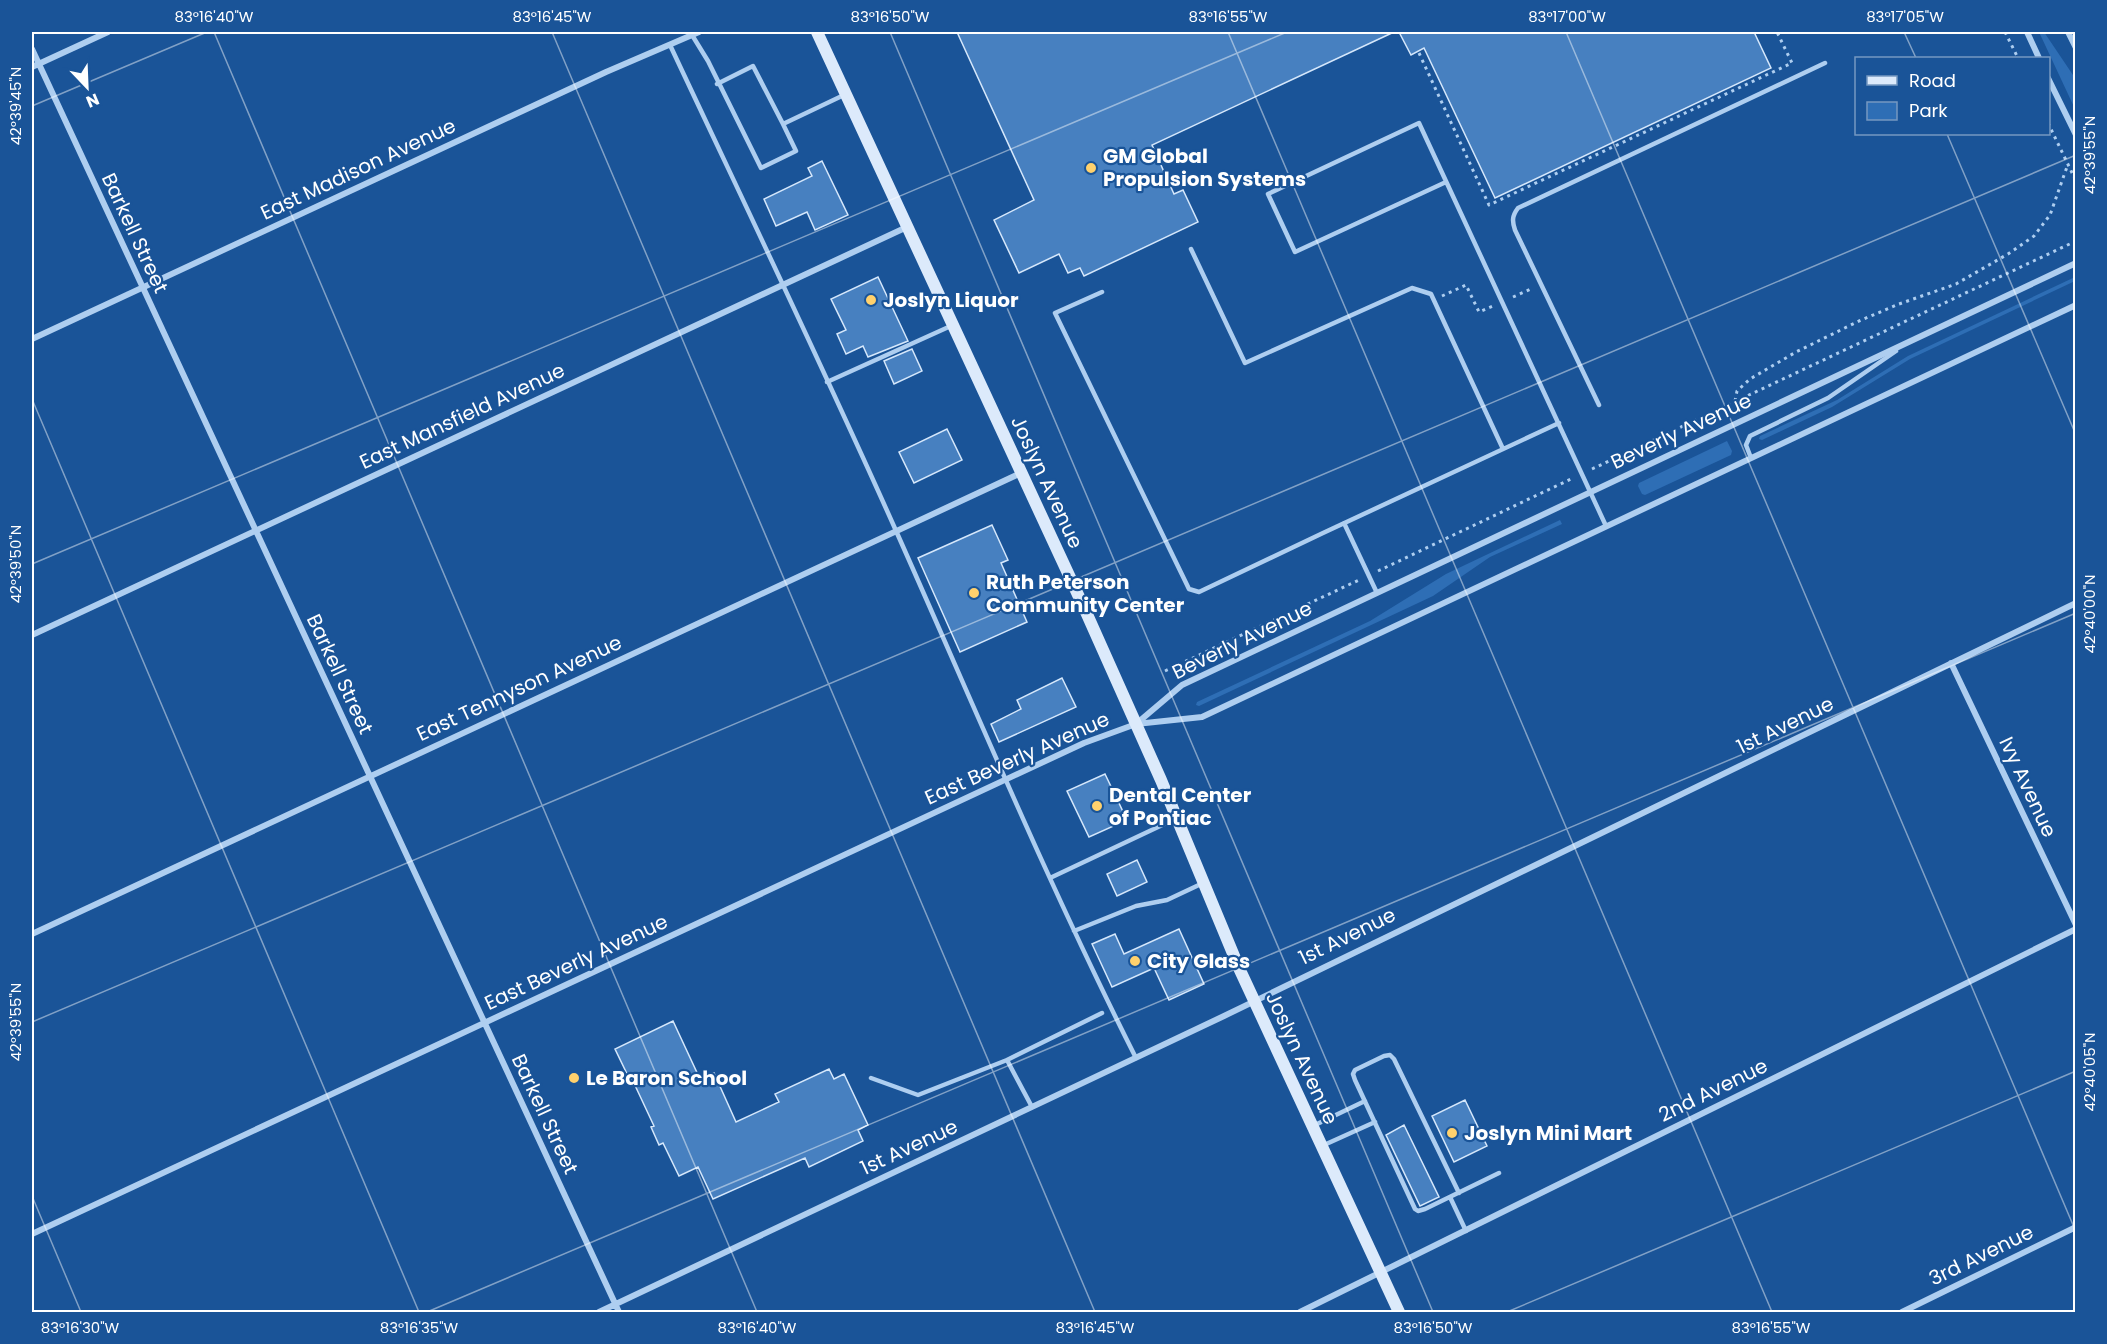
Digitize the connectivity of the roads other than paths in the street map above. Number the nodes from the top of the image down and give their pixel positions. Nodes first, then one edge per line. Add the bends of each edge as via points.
1 (108, 32) edge
2 (699, 32) edge
3 (817, 32) edge
4 (2027, 32) edge
5 (2068, 32) edge
6 (692, 35) junction
7 (670, 45) junction
8 (2076, 48) edge
9 (32, 49) edge
10 (2039, 57) edge
11 (1825, 63) dead end
12 (35, 65) edge
13 (2050, 80) edge
14 (717, 84) junction
15 (846, 94) junction
16 (783, 124) junction
17 (2076, 135) edge
18 (1446, 182) junction
19 (907, 226) junction
20 (1191, 249) dead end
21 (2076, 263) edge
22 (783, 284) junction
23 (142, 288) junction
24 (1101, 292) dead end
25 (2076, 305) edge
26 (953, 325) junction
27 (32, 339) edge
28 (1908, 342) junction
29 (827, 382) junction
30 (1599, 405) dead end
31 (1559, 423) junction
32 (1503, 449) junction
33 (1751, 458) junction
34 (1021, 472) junction
35 (1590, 492) junction
36 (1344, 523) junction
37 (1606, 526) junction
38 (255, 530) junction
39 (896, 531) junction
40 (1377, 593) junction
41 (2076, 603) edge
42 (32, 634) edge
43 (1951, 663) junction
44 (1136, 724) junction
45 (369, 776) junction
46 (1005, 780) junction
47 (1177, 818) junction
48 (1050, 878) junction
49 (1204, 882) junction
50 (2076, 927) edge
51 (1074, 931) junction
52 (32, 934) edge
53 (1254, 1000) junction
54 (1102, 1013) dead end
55 (484, 1023) junction
56 (1136, 1058) junction
57 (1007, 1060) junction
58 (871, 1078) dead end
59 (1365, 1101) junction
60 (1032, 1107) junction
61 (1374, 1122) junction
62 (1312, 1127) junction
63 (1322, 1146) junction
64 (1499, 1173) dead end
65 (1459, 1193) junction
66 (1450, 1197) junction
67 (2076, 1227) edge
68 (1466, 1231) junction
69 (32, 1234) edge
70 (1380, 1273) junction
71 (615, 1305) junction
72 (599, 1312) edge
73 (619, 1312) edge
74 (1300, 1312) edge
75 (1399, 1312) edge
76 (1902, 1312) edge

1 - 12 street
2 - 6 street, East Madison Avenue
3 - 15 main road, Joslyn Avenue
4 - 10 street
5 - 8 street
6 - 7 street, East Madison Avenue
6 - 14 lane
7 - 22 lane
7 - 23 street, East Madison Avenue
9 - 12 street, Barkell Street
11 - 30 lane via 1518,208 1513,215 1515,230
12 - 23 street, Barkell Street
13 - 17 street
14 - 16 lane via 753,66
14 - 16 lane via 761,168 796,151
15 - 16 lane
15 - 19 main road, Joslyn Avenue
18 - 18 lane via 1419,123 1268,194 1295,252
18 - 31 lane
19 - 22 street, East Mansfield Avenue
19 - 26 main road, Joslyn Avenue
20 - 32 lane via 1245,363 1412,288 1431,294
21 - 28 street, Beverly Avenue
22 - 29 lane
22 - 38 street, East Mansfield Avenue
23 - 27 street, East Madison Avenue
23 - 38 street, Barkell Street
24 - 36 lane via 1054,314 1189,589 1200,592
25 - 33 street
26 - 29 lane
26 - 34 main road, Joslyn Avenue
28 - 33 lane via 1828,398 1750,436 1746,445
28 - 35 street, Beverly Avenue
29 - 39 lane
31 - 32 lane
31 - 35 lane
32 - 36 lane
33 - 37 street
34 - 39 street, East Tennyson Avenue
34 - 44 main road, Joslyn Avenue
35 - 37 lane
35 - 40 street, Beverly Avenue
36 - 40 lane
37 - 44 street via 1202,717
38 - 42 street, East Mansfield Avenue
38 - 45 street, Barkell Street
39 - 45 street, East Tennyson Avenue
39 - 46 lane
40 - 44 street, Beverly Avenue via 1182,685
41 - 43 street, 1st Avenue
43 - 50 street, Ivy Avenue
43 - 53 street, 1st Avenue
44 - 46 street, East Beverly Avenue
44 - 47 main road, Joslyn Avenue
45 - 52 street, East Tennyson Avenue
45 - 55 street, Barkell Street
46 - 48 lane
46 - 55 street, East Beverly Avenue
47 - 48 lane
47 - 49 main road, Joslyn Avenue
48 - 51 lane
49 - 51 lane via 1167,900 1136,906
49 - 53 main road, Joslyn Avenue
50 - 68 street, 2nd Avenue
51 - 56 lane
53 - 56 street, 1st Avenue
53 - 62 main road, Joslyn Avenue
54 - 57 lane
55 - 69 street, East Beverly Avenue
55 - 71 street, Barkell Street
56 - 60 street, 1st Avenue
57 - 58 lane via 918,1095
57 - 60 lane
59 - 61 lane
59 - 62 lane
59 - 65 lane via 1354,1070 1390,1055
60 - 71 street, 1st Avenue
61 - 63 lane
61 - 66 lane via 1415,1209 1425,1209
62 - 63 main road, Joslyn Avenue
63 - 70 main road, Joslyn Avenue
64 - 65 lane
65 - 66 lane
66 - 68 lane
67 - 76 street, 3rd Avenue
68 - 70 street, 2nd Avenue
70 - 74 street, 2nd Avenue
70 - 75 main road, Joslyn Avenue
71 - 72 street, 1st Avenue
71 - 73 street, Barkell Street

